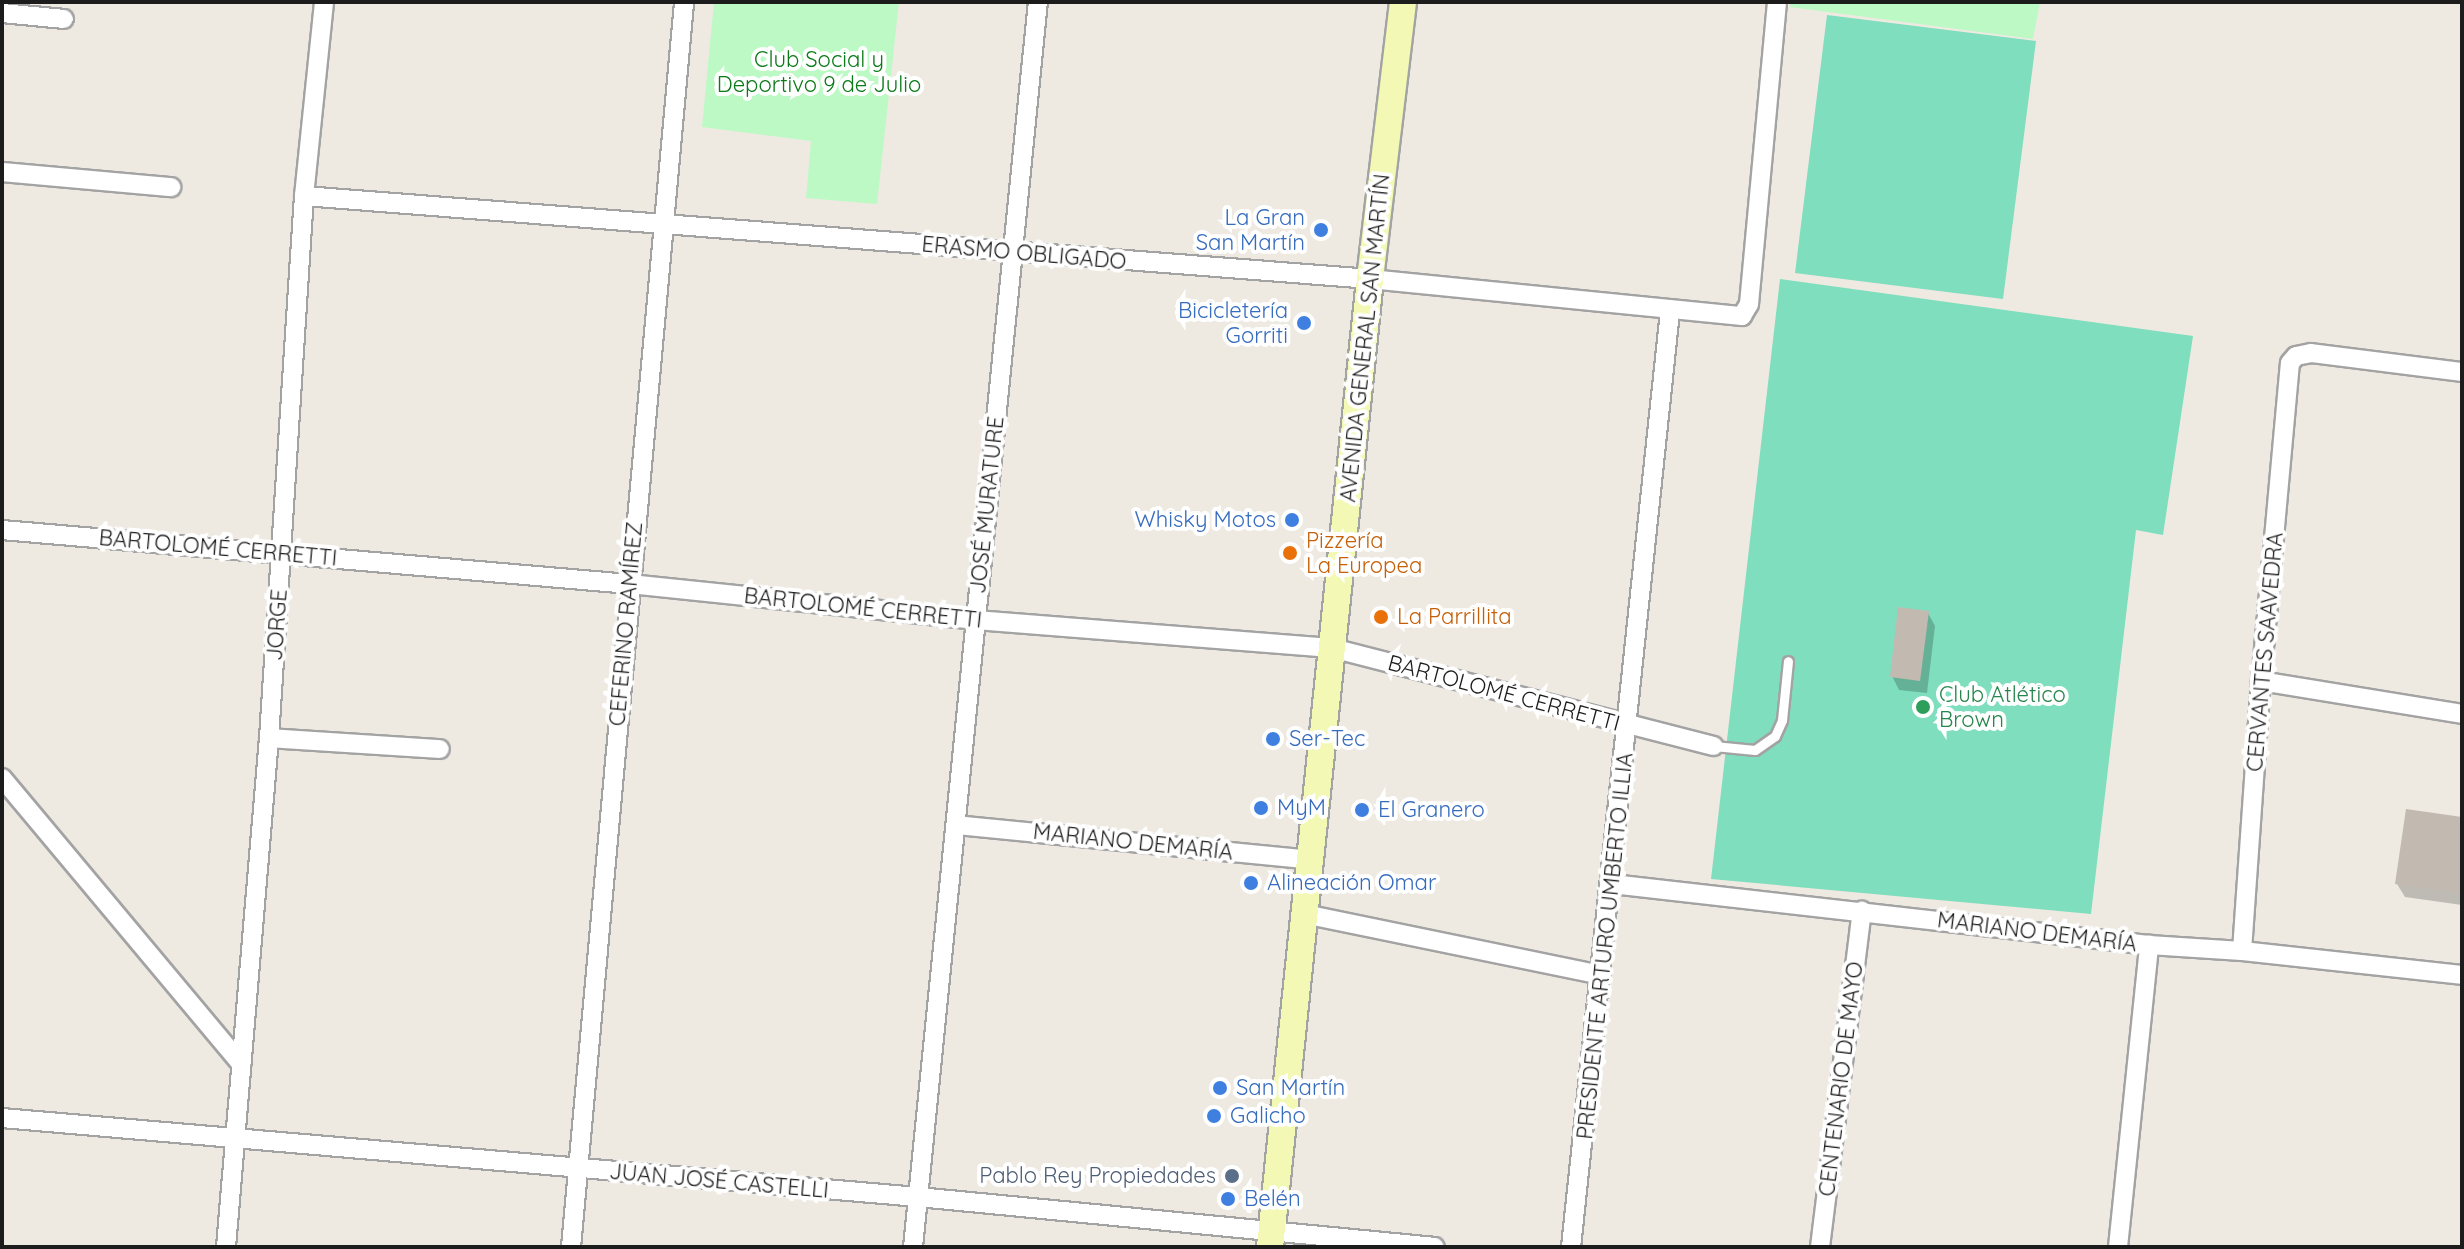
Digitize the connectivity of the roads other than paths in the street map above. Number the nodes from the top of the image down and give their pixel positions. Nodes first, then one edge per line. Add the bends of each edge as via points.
1 (324, 2) edge
2 (684, 2) edge
3 (1038, 2) edge
4 (1403, 2) edge
5 (1777, 2) edge
6 (2, 13) edge
7 (64, 19) dead end
8 (2, 172) edge
9 (171, 187) dead end
10 (304, 196) junction
11 (661, 222) junction
12 (1015, 253) junction
13 (1370, 279) junction
14 (1670, 311) junction
15 (2462, 372) edge
16 (2, 530) edge
17 (283, 553) junction
18 (629, 584) junction
19 (975, 620) junction
20 (1332, 648) junction
21 (1788, 661) dead end
22 (2261, 681) junction
23 (2462, 714) edge
24 (1629, 726) junction
25 (269, 738) junction
26 (1714, 746) joint
27 (440, 749) dead end
28 (2, 778) edge
29 (956, 825) junction
30 (1310, 860) junction
31 (1612, 884) junction
32 (1862, 911) junction
33 (1304, 914) junction
34 (2149, 945) junction
35 (2242, 951) junction
36 (1601, 975) junction
37 (2462, 975) edge
38 (241, 1064) junction
39 (2, 1118) edge
40 (234, 1140) junction
41 (577, 1169) junction
42 (918, 1197) junction
43 (1271, 1239) edge
44 (226, 1247) edge
45 (571, 1247) edge
46 (913, 1247) edge
47 (1435, 1247) edge
48 (1571, 1247) edge
49 (1820, 1247) edge
50 (2118, 1247) edge

1 - 10 street, JORGE
2 - 11 street, CEFERINO RAMÍREZ
3 - 12 street, JOSÉ MURATURE
4 - 13 main road, AVENIDA GENERAL SAN MARTÍN
5 - 14 street, ERASMO OBLIGADO via 1749,304 1742,316
6 - 7 street
8 - 9 street
10 - 11 street, ERASMO OBLIGADO
10 - 17 street, JORGE
11 - 12 street, ERASMO OBLIGADO
11 - 18 street, CEFERINO RAMÍREZ
12 - 13 street, ERASMO OBLIGADO
12 - 19 street, JOSÉ MURATURE
13 - 14 street, ERASMO OBLIGADO
13 - 20 main road, AVENIDA GENERAL SAN MARTÍN
14 - 24 street, PRESIDENTE ARTURO UMBERTO ILLIA
15 - 22 street, CERVANTES SAAVEDRA via 2311,353 2290,363
16 - 17 street, BARTOLOMÉ CERRETTI
17 - 18 street, BARTOLOMÉ CERRETTI
17 - 25 street, JORGE
18 - 19 street, BARTOLOMÉ CERRETTI
18 - 41 street, CEFERINO RAMÍREZ
19 - 20 street, BARTOLOMÉ CERRETTI
19 - 29 street, JOSÉ MURATURE
20 - 24 street, BARTOLOMÉ CERRETTI
20 - 30 main road, AVENIDA GENERAL SAN MARTÍN
21 - 26 lane via 1782,720 1775,736 1755,750
22 - 23 street
22 - 35 street, CERVANTES SAAVEDRA
24 - 26 street, BARTOLOMÉ CERRETTI
24 - 31 street, PRESIDENTE ARTURO UMBERTO ILLIA
25 - 27 street
25 - 38 street, JORGE
28 - 38 street
29 - 30 street, MARIANO DEMARÍA
29 - 42 street, JOSÉ MURATURE
30 - 33 main road, AVENIDA GENERAL SAN MARTÍN
31 - 32 street, MARIANO DEMARÍA
31 - 36 street, PRESIDENTE ARTURO UMBERTO ILLIA
32 - 34 street, MARIANO DEMARÍA
32 - 49 street, CENTENARIO DE MAYO
33 - 36 street
33 - 43 main road, AVENIDA GENERAL SAN MARTÍN
34 - 35 street, MARIANO DEMARÍA
34 - 50 street
35 - 37 street, MARIANO DEMARÍA
36 - 48 street, PRESIDENTE ARTURO UMBERTO ILLIA
38 - 40 street, JORGE
39 - 40 street, JUAN JOSÉ CASTELLI
40 - 41 street, JUAN JOSÉ CASTELLI
40 - 44 street, JORGE
41 - 42 street, JUAN JOSÉ CASTELLI
41 - 45 street, CEFERINO RAMÍREZ
42 - 43 street, JUAN JOSÉ CASTELLI
42 - 46 street, JOSÉ MURATURE
43 - 47 street, JUAN JOSÉ CASTELLI

